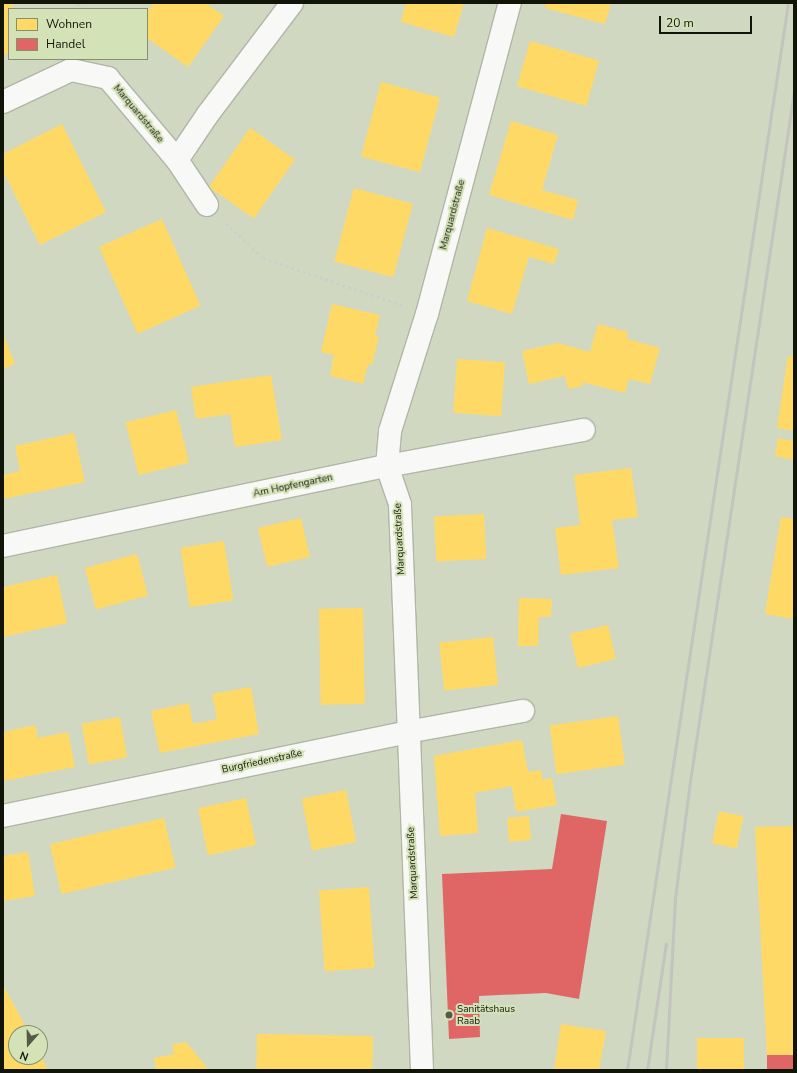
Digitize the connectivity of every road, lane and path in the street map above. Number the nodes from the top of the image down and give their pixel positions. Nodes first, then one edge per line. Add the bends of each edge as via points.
1 (292, 3) edge
2 (510, 3) edge
3 (3, 102) edge
4 (177, 160) junction
5 (207, 205) joint
6 (427, 314) junction
7 (584, 430) dead end
8 (387, 466) junction
9 (3, 546) edge
10 (522, 711) dead end
11 (407, 732) junction
12 (3, 816) edge
13 (422, 1070) edge

1 - 4 street via 208,114
2 - 6 street, Marquardstraße
3 - 4 street, Marquardstraße via 71,70 108,78
4 - 5 street, Marquardstraße
5 - 6 path via 263,258
6 - 8 street, Marquardstraße via 390,431
7 - 8 street, Am Hopfengarten
8 - 9 street, Am Hopfengarten
8 - 11 street, Marquardstraße via 400,504
10 - 11 street, Burgfriedenstraße
11 - 12 street, Burgfriedenstraße
11 - 13 street, Marquardstraße

